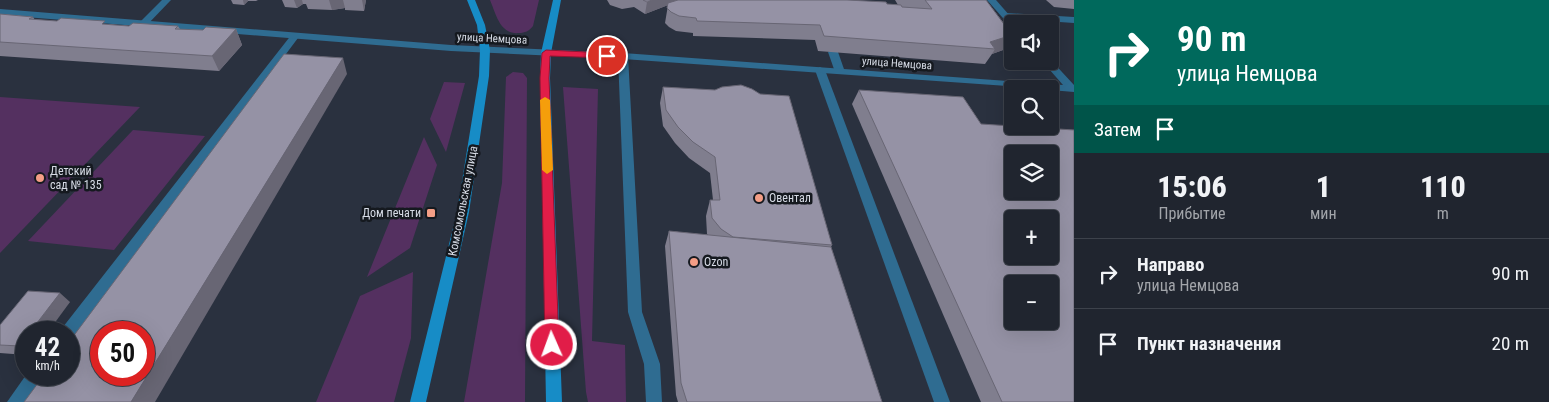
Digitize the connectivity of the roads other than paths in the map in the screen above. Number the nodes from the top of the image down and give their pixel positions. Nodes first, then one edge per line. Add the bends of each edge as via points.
1 (167, 0) edge
2 (470, 0) edge
3 (557, 0) edge
4 (991, 0) edge
5 (0, 12) edge
6 (1005, 15) edge
7 (1059, 19) edge
8 (1074, 20) edge
9 (142, 24) junction
10 (295, 36) junction
11 (484, 50) junction
12 (833, 52) edge
13 (546, 53) junction
14 (623, 56) junction
15 (820, 70) junction
16 (1055, 70) edge
17 (840, 72) junction
18 (1073, 90) edge
19 (76, 321) edge
20 (27, 386) edge
21 (15, 402) edge
22 (418, 402) edge
23 (554, 402) edge
24 (654, 402) edge
25 (942, 402) edge

1 - 9 street
2 - 11 main road, Комсомольская улица via 481,25
3 - 13 main road
4 - 6 street
5 - 9 street, улица Немцова
7 - 8 street
9 - 10 street, улица Немцова
10 - 11 street, улица Немцова
10 - 19 street
11 - 13 street, улица Немцова
11 - 22 main road, Комсомольская улица via 484,76 463,212
12 - 17 street
13 - 14 street, улица Немцова
13 - 23 main road
14 - 15 street, улица Немцова
14 - 24 street via 635,312 652,364
15 - 17 street, улица Немцова
15 - 25 street
16 - 18 street
17 - 18 street, улица Немцова
20 - 21 street

